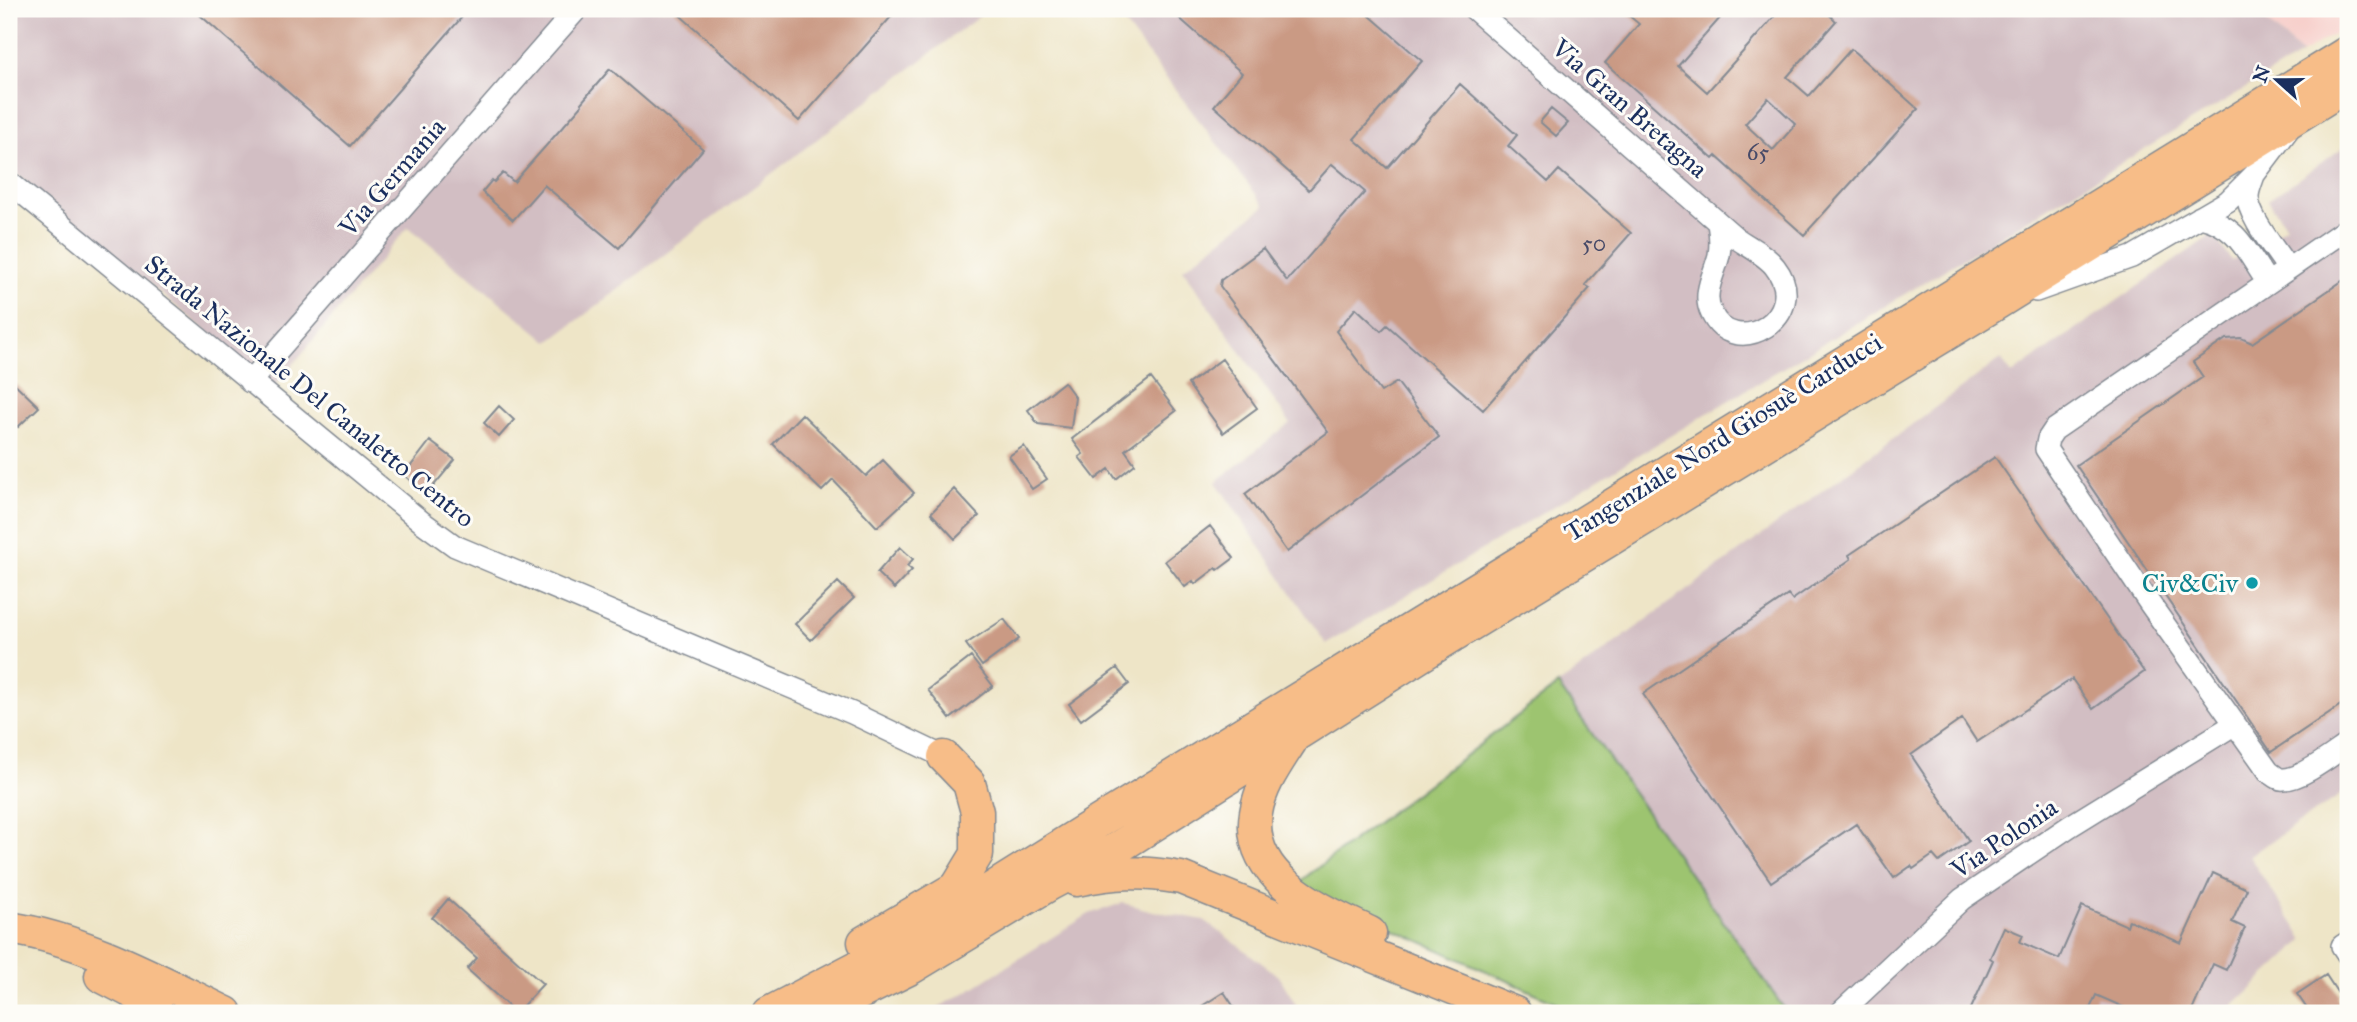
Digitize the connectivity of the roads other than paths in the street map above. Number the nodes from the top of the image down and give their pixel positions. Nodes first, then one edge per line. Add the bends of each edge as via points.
1 (577, 9) edge
2 (1474, 9) edge
3 (2348, 52) edge
4 (2348, 85) edge
5 (2299, 116) junction
6 (2254, 175) junction
7 (9, 182) edge
8 (2200, 217) junction
9 (1718, 223) junction
10 (2348, 228) edge
11 (2288, 269) junction
12 (2267, 284) junction
13 (1994, 305) junction
14 (250, 382) junction
15 (2227, 728) junction
16 (1296, 733) junction
17 (2348, 744) edge
18 (944, 757) joint
19 (1050, 884) junction
20 (9, 928) edge
21 (2348, 942) edge
22 (9, 950) edge
23 (2348, 955) edge
24 (820, 1000) edge
25 (158, 1013) edge
26 (226, 1013) edge
27 (769, 1013) edge
28 (1516, 1013) edge
29 (1534, 1013) edge
30 (1840, 1013) edge

1 - 14 street, Via Germania
2 - 9 street, Via Gran Bretagna
3 - 24 highway, Tangenziale Nord Giosuè Carducci via 1098,822
4 - 5 highway, Tangenziale Nord Giosuè Carducci
5 - 6 street
5 - 13 highway, Tangenziale Nord Giosuè Carducci
6 - 8 street via 2228,201
6 - 11 street via 2249,205
7 - 14 street, Strada Nazionale Del Canaletto Centro
8 - 12 street via 2226,226
8 - 13 street via 2133,257
9 - 9 street, Via Gran Bretagna via 1721,240 1708,299 1711,313 1732,332 1758,332 1779,317 1785,301 1783,281 1775,266
10 - 11 street
11 - 12 street
12 - 15 street via 2054,430 2046,449
13 - 16 highway, Tangenziale Nord Giosuè Carducci
14 - 18 street, Strada Nazionale Del Canaletto Centro via 455,546 852,713
15 - 17 street via 2269,772 2285,780
15 - 30 street, Via Polonia via 1962,900
16 - 19 highway, Tangenziale Nord Giosuè Carducci via 1114,850
16 - 29 highway via 1262,790 1255,814 1256,839 1265,861 1284,884 1314,906
18 - 24 highway via 969,783 977,812 977,854 957,887 835,959
19 - 24 highway, Tangenziale Nord Giosuè Carducci via 911,968
19 - 28 highway via 1113,873 1181,878
20 - 26 highway via 78,946
21 - 23 street via 2342,946
22 - 25 highway via 102,977 136,994
24 - 27 highway

